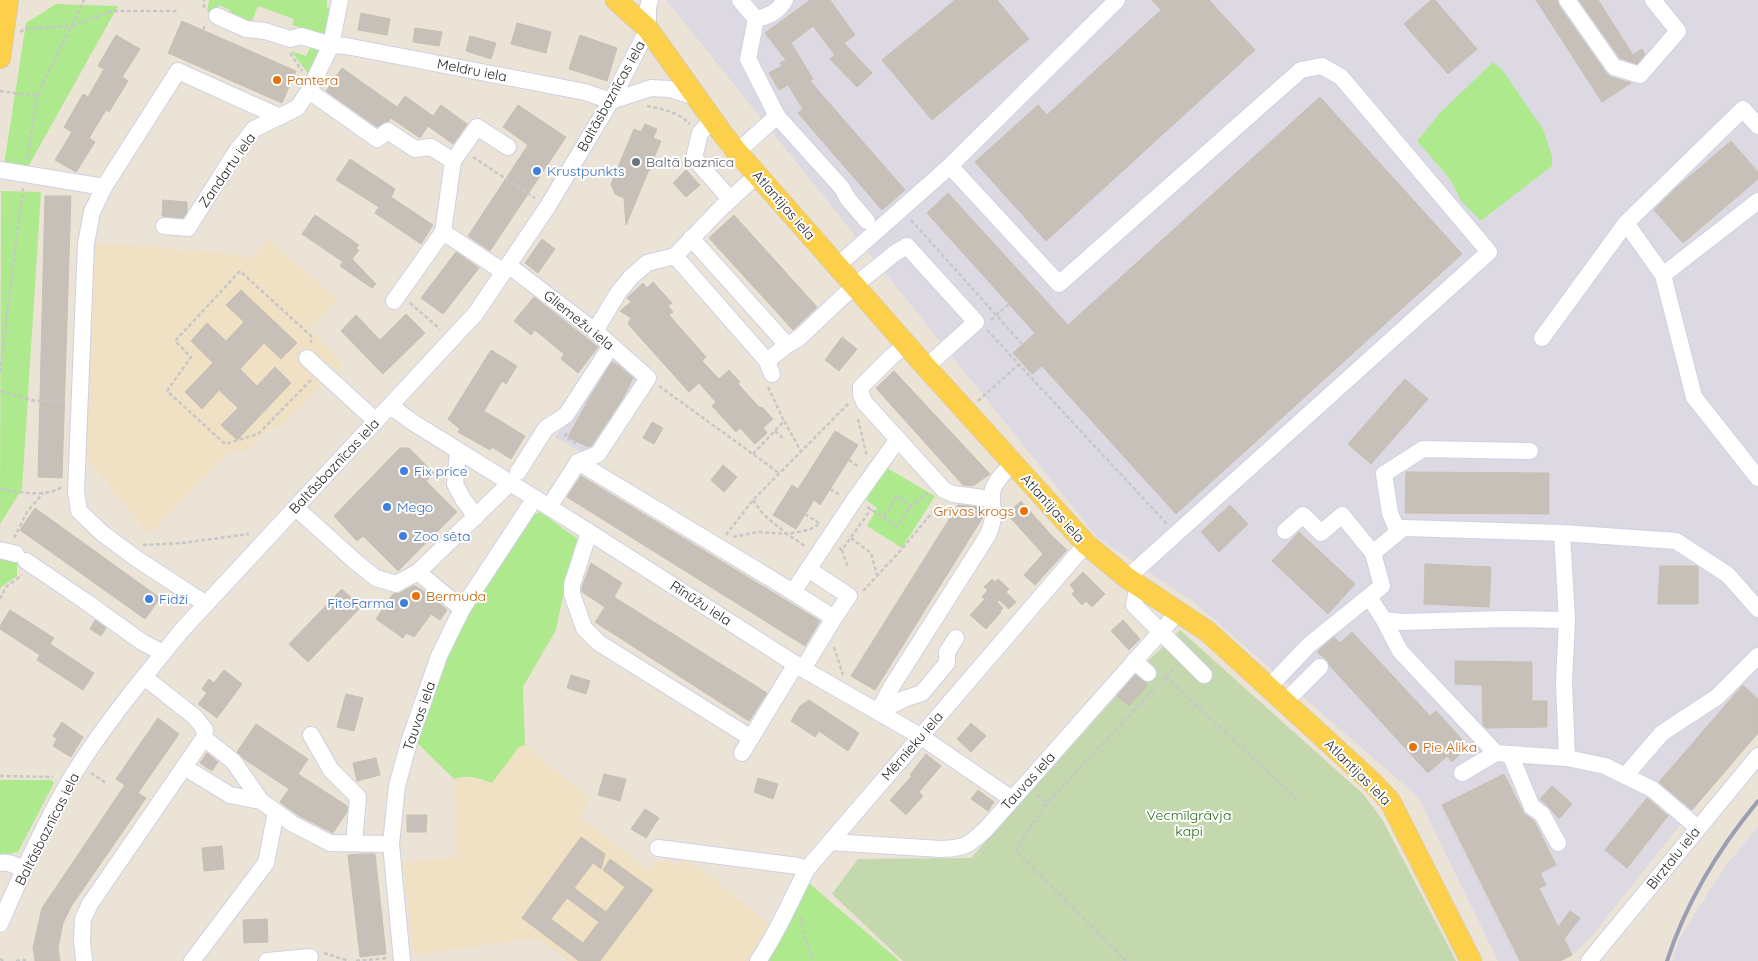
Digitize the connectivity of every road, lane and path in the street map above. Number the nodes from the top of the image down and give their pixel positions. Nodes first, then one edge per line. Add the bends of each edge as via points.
1 (8, 0) edge
2 (340, 0) edge
3 (616, 0) edge
4 (650, 0) edge
5 (740, 0) edge
6 (785, 0) edge
7 (1116, 0) edge
8 (1567, 0) edge
9 (1653, 0) edge
10 (178, 11) dead end
11 (217, 16) dead end
12 (756, 19) junction
13 (25, 29) dead end
14 (648, 29) junction
15 (331, 45) junction
16 (287, 47) dead end
17 (0, 58) edge
18 (311, 86) junction
19 (0, 91) edge
20 (37, 96) dead end
21 (698, 98) junction
22 (611, 101) junction
23 (646, 106) dead end
24 (777, 116) junction
25 (280, 117) junction
26 (706, 126) junction
27 (1758, 126) edge
28 (508, 147) dead end
29 (737, 152) junction
30 (457, 155) junction
31 (950, 166) junction
32 (0, 170) edge
33 (757, 175) junction
34 (104, 187) junction
35 (730, 199) junction
36 (1758, 201) edge
37 (548, 206) junction
38 (902, 209) junction
39 (867, 220) dead end
40 (1626, 223) junction
41 (164, 226) dead end
42 (443, 232) junction
43 (691, 238) junction
44 (675, 256) junction
45 (837, 266) junction
46 (506, 269) junction
47 (1663, 275) junction
48 (854, 286) junction
49 (396, 298) joint
50 (1009, 304) dead end
51 (996, 315) junction
52 (976, 322) junction
53 (595, 331) junction
54 (1542, 338) dead end
55 (453, 339) junction
56 (1022, 344) dead end
57 (787, 345) junction
58 (906, 345) junction
59 (611, 346) junction
60 (307, 358) joint
61 (1019, 364) junction
62 (926, 367) junction
63 (770, 368) junction
64 (320, 370) junction
65 (648, 378) junction
66 (0, 391) edge
67 (861, 394) junction
68 (80, 400) junction
69 (390, 406) junction
70 (857, 412) dead end
71 (966, 412) junction
72 (566, 415) junction
73 (376, 421) junction
74 (784, 422) junction
75 (775, 431) junction
76 (784, 438) dead end
77 (898, 439) junction
78 (458, 450) junction
79 (801, 451) junction
80 (1530, 451) dead end
81 (753, 454) junction
82 (867, 459) dead end
83 (849, 460) dead end
84 (578, 462) junction
85 (1013, 464) junction
86 (861, 468) dead end
87 (779, 473) junction
88 (78, 477) junction
89 (514, 477) junction
90 (1758, 478) edge
91 (943, 488) junction
92 (0, 489) edge
93 (42, 493) junction
94 (535, 498) junction
95 (855, 499) junction
96 (991, 499) junction
97 (753, 500) junction
98 (911, 506) junction
99 (549, 507) junction
100 (296, 508) junction
101 (476, 517) junction
102 (884, 518) junction
103 (819, 523) dead end
104 (1285, 531) dead end
105 (589, 532) junction
106 (1398, 532) junction
107 (1562, 532) junction
108 (256, 533) dead end
109 (787, 534) junction
110 (1176, 534) junction
111 (851, 538) dead end
112 (1086, 544) junction
113 (119, 545) junction
114 (842, 550) dead end
115 (1373, 553) junction
116 (818, 555) junction
117 (16, 556) edge
118 (848, 568) dead end
119 (808, 569) junction
120 (418, 572) junction
121 (877, 575) junction
122 (1133, 582) junction
123 (6, 587) junction
124 (0, 591) edge
125 (793, 592) junction
126 (862, 593) dead end
127 (1369, 597) junction
128 (0, 600) edge
129 (206, 604) junction
130 (462, 609) junction
131 (1758, 609) edge
132 (1179, 611) junction
133 (834, 618) junction
134 (1384, 620) junction
135 (1567, 620) junction
136 (1160, 631) junction
137 (956, 638) dead end
138 (163, 652) junction
139 (1758, 656) edge
140 (1134, 661) junction
141 (1179, 663) dead end
142 (800, 667) junction
143 (1320, 667) dead end
144 (1148, 673) dead end
145 (1204, 675) dead end
146 (144, 677) junction
147 (843, 677) dead end
148 (1166, 677) junction
149 (1269, 687) junction
150 (1285, 702) junction
151 (878, 712) junction
152 (311, 735) dead end
153 (920, 736) junction
154 (204, 738) junction
155 (750, 738) junction
156 (742, 753) dead end
157 (1503, 754) junction
158 (1758, 756) edge
159 (1567, 758) junction
160 (184, 767) junction
161 (1462, 773) dead end
162 (0, 776) edge
163 (1625, 776) junction
164 (53, 777) dead end
165 (1012, 799) junction
166 (1297, 800) dead end
167 (261, 801) junction
168 (276, 812) junction
169 (1698, 828) junction
170 (830, 842) junction
171 (354, 843) junction
172 (390, 844) junction
173 (1558, 844) dead end
174 (658, 848) dead end
175 (0, 863) edge
176 (807, 869) junction
177 (25, 870) junction
178 (800, 911) dead end
179 (0, 924) edge
180 (310, 957) joint
181 (0, 959) edge
182 (26, 960) edge
183 (395, 960) edge
184 (4, 961) edge
185 (16, 961) edge
186 (84, 961) edge
187 (192, 961) edge
188 (267, 961) edge
189 (349, 961) edge
190 (356, 961) edge
191 (758, 961) edge
192 (813, 961) edge
193 (1126, 961) edge
194 (1471, 961) edge
195 (1589, 961) edge

1 - 17 main road
2 - 15 street, Zandartu iela
3 - 14 main road
4 - 14 street, Baltāsbaznīcas iela
5 - 12 street
6 - 12 street via 769,16
7 - 31 street
8 - 9 street via 1614,67 1640,75 1678,31
10 - 13 path via 112,11 71,26
11 - 15 street, Meldru iela via 246,29 290,39 301,36
12 - 24 street via 748,59
14 - 21 main road, Atlantijas iela
14 - 22 street, Baltāsbaznīcas iela
15 - 18 street, Zandartu iela
15 - 22 street, Meldru iela via 585,92
16 - 18 path
18 - 25 street, Zandartu iela via 297,108
18 - 30 street via 377,139 388,131 415,149 431,147
19 - 20 path
21 - 22 street via 670,89 651,88
21 - 26 main road, Atlantijas iela
22 - 37 street, Baltāsbaznīcas iela
23 - 26 path via 666,110
24 - 29 street
24 - 39 street
25 - 34 street via 178,71
25 - 41 street, Zandartu iela via 254,129 188,228
26 - 29 main road, Atlantijas iela
26 - 35 street via 694,158
27 - 40 street via 1743,109
28 - 30 street via 477,127
29 - 33 main road, Atlantijas iela
30 - 37 path
30 - 42 street
31 - 38 street
31 - 110 street via 1059,284 1301,70 1322,66 1341,77 1489,252
32 - 34 street
33 - 35 street
33 - 45 main road, Atlantijas iela
34 - 68 street via 92,212 86,244
35 - 43 street
36 - 47 street
37 - 46 street, Baltāsbaznīcas iela
38 - 45 street
38 - 51 path
40 - 47 street
40 - 54 street
42 - 46 street, Gliemežu iela
42 - 49 street
43 - 44 street
43 - 57 street
44 - 53 street via 647,263 631,277
44 - 63 street
45 - 48 main road, Atlantijas iela
46 - 53 street, Gliemežu iela
46 - 55 street, Baltāsbaznīcas iela via 476,313
47 - 90 street via 1694,397
48 - 52 street via 907,246
48 - 57 street via 799,338
48 - 58 main road, Atlantijas iela
49 - 55 path
50 - 51 path
51 - 56 path
52 - 61 path via 984,326
52 - 62 street
53 - 59 street, Gliemežu iela
55 - 69 street, Baltāsbaznīcas iela
57 - 63 street
58 - 62 main road, Atlantijas iela
58 - 67 street via 865,382
59 - 65 street, Gliemežu iela
59 - 72 street
60 - 64 street
60 - 64 path via 311,351 311,336 240,271 175,341 191,357 167,391 225,444 258,434
61 - 71 path
61 - 110 path
62 - 71 main road, Atlantijas iela
63 - 74 path via 767,388
64 - 73 street
65 - 81 path
65 - 84 street via 598,454
66 - 68 path via 35,401
67 - 77 street via 864,402
67 - 79 path
68 - 88 street
69 - 73 street, Baltāsbaznīcas iela
69 - 78 street, Rīnūžu iela
70 - 82 path
71 - 85 main road, Atlantijas iela
72 - 84 path via 572,426 565,436 585,450
72 - 89 street via 546,428
73 - 100 street, Baltāsbaznīcas iela
74 - 75 path
74 - 79 path
75 - 76 path
75 - 81 path
77 - 91 street
77 - 95 street
78 - 89 street, Rīnūžu iela
78 - 101 street via 456,484
79 - 87 path
80 - 106 street via 1423,449 1384,474 1390,513
81 - 87 path
83 - 86 path
84 - 99 street
84 - 125 street
85 - 96 street via 1000,476
85 - 112 main road, Atlantijas iela
87 - 97 path
88 - 93 path via 57,490
88 - 113 street via 79,511
89 - 94 street, Rīnūžu iela
89 - 101 street
91 - 96 street
91 - 98 path
91 - 121 path via 944,499
92 - 93 path
93 - 117 path via 26,512
94 - 99 street, Rīnūžu iela
94 - 130 street, Tauvas iela
95 - 102 path
95 - 116 street
96 - 151 street via 994,512 988,535
97 - 109 path via 763,514
97 - 109 path via 723,539 758,532
98 - 102 path via 897,526
98 - 102 path via 897,496
99 - 105 street, Rīnūžu iela
100 - 120 street via 376,578 396,584
100 - 129 street, Baltāsbaznīcas iela
101 - 120 street
103 - 109 path via 816,527
104 - 115 street via 1304,515 1321,533 1342,515
105 - 142 street, Rīnūžu iela
105 - 155 street via 572,590 584,628 599,643
106 - 107 street via 1403,528
106 - 115 street
107 - 131 street via 1676,541 1728,575
107 - 135 street
108 - 113 path via 182,543
109 - 116 path
110 - 122 street
111 - 121 path via 871,553
112 - 122 main road, Atlantijas iela
112 - 153 street, Mērnieku iela
113 - 129 street
114 - 118 path
115 - 127 street via 1382,586
116 - 119 street
117 - 123 path via 21,575
117 - 138 street via 142,642
119 - 125 street
119 - 133 street via 849,596
120 - 130 street
121 - 126 path
122 - 132 main road, Atlantijas iela
122 - 136 street via 1134,604
123 - 124 path
123 - 128 path
125 - 133 street
127 - 134 street
127 - 149 street via 1309,645
129 - 138 street, Baltāsbaznīcas iela
130 - 172 street, Tauvas iela via 439,656 409,742 397,786
132 - 136 street, Tauvas iela
132 - 149 main road, Atlantijas iela via 1207,631
133 - 142 street
133 - 147 path via 832,640
134 - 135 street
134 - 157 street via 1400,651
135 - 159 street via 1564,682
136 - 140 street, Tauvas iela
136 - 145 street
137 - 151 street via 947,652 947,663 922,693
138 - 146 street, Baltāsbaznīcas iela
139 - 163 street via 1716,697 1662,733
140 - 144 street
140 - 165 street, Tauvas iela
141 - 148 path
142 - 151 street, Rīnūžu iela
142 - 155 street
143 - 150 street
146 - 154 street via 196,717 205,730
146 - 177 street, Baltāsbaznīcas iela via 79,766
148 - 166 path
148 - 193 path via 1047,803 1016,851
149 - 150 main road, Atlantijas iela
150 - 194 main road, Atlantijas iela via 1372,781 1390,802
151 - 153 street, Rīnūžu iela
152 - 171 street via 331,770 358,797
153 - 165 street, Rīnūžu iela
153 - 170 street, Mērnieku iela
154 - 160 street
154 - 167 street via 233,761
155 - 156 street
157 - 159 street
157 - 161 street
157 - 173 street via 1532,807 1542,814
158 - 169 street, Birztalu iela
159 - 163 street via 1604,766
160 - 167 street via 230,795
160 - 186 street via 90,904 83,919
162 - 164 path
163 - 169 street via 1652,789
165 - 170 street, Tauvas iela via 971,843 958,848
167 - 168 street
168 - 171 street via 330,843
168 - 187 street via 266,863
169 - 195 street, Birztalu iela
170 - 176 street, Mērnieku iela
171 - 172 street
172 - 183 street, Tauvas iela
174 - 176 street
175 - 177 street
176 - 191 street, Mērnieku iela via 773,940
177 - 179 street, Baltāsbaznīcas iela
178 - 192 path
180 - 188 street
180 - 189 path via 325,953
181 - 184 path
182 - 185 path
183 - 190 path

